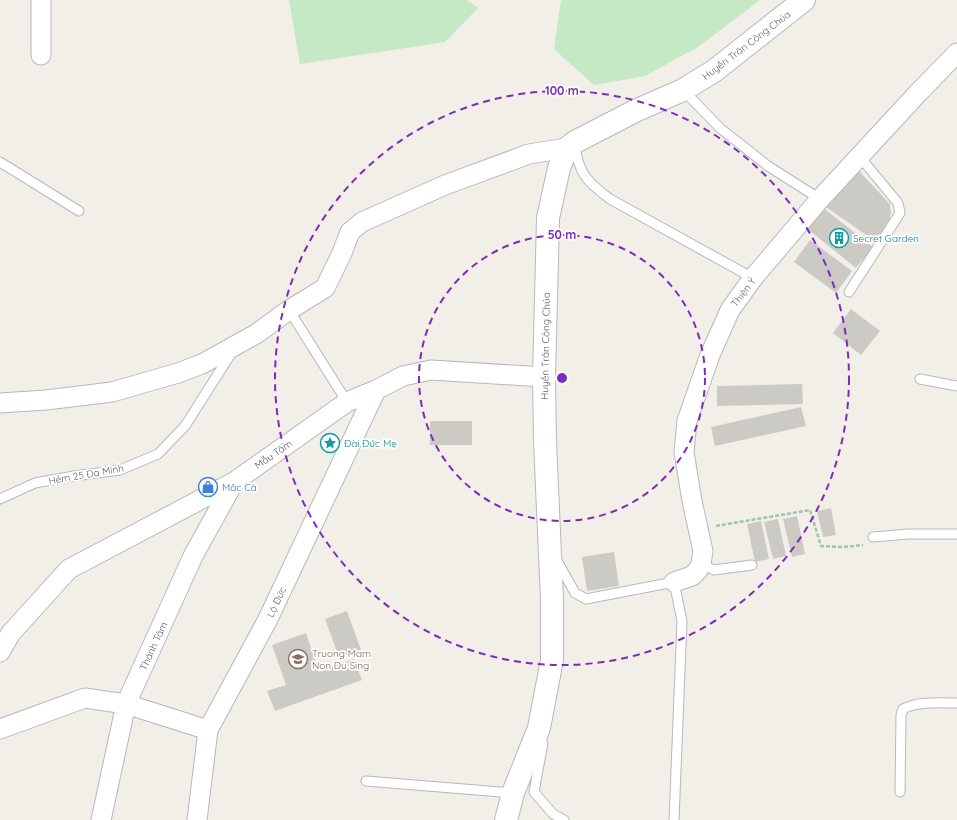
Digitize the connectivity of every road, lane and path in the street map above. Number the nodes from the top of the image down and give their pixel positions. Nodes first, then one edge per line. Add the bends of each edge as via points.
1 (41, 0) edge
2 (804, 0) edge
3 (957, 53) edge
4 (41, 55) dead end
5 (683, 90) junction
6 (571, 145) junction
7 (860, 157) junction
8 (0, 162) edge
9 (820, 199) junction
10 (79, 211) dead end
11 (753, 278) junction
12 (849, 292) dead end
13 (289, 310) junction
14 (236, 345) junction
15 (544, 377) junction
16 (920, 380) dead end
17 (957, 386) edge
18 (376, 390) junction
19 (347, 402) junction
20 (0, 403) edge
21 (234, 482) junction
22 (0, 499) edge
23 (698, 529) junction
24 (957, 534) edge
25 (873, 537) dead end
26 (865, 545) dead end
27 (550, 549) junction
28 (701, 564) junction
29 (752, 564) dead end
30 (674, 582) junction
31 (0, 652) edge
32 (957, 703) edge
33 (126, 704) junction
34 (539, 728) junction
35 (0, 729) edge
36 (208, 730) junction
37 (366, 781) dead end
38 (900, 792) dead end
39 (513, 793) junction
40 (101, 820) edge
41 (197, 820) edge
42 (506, 820) edge
43 (564, 820) edge
44 (674, 820) edge

1 - 4 street
2 - 5 street, Huyền Trân Công Chúa via 714,71
3 - 7 street, Thiện Ý
5 - 6 street, Huyền Trân Công Chúa via 635,111
5 - 9 lane via 721,129 768,166
6 - 11 lane via 582,172 593,187 696,248
6 - 13 street via 529,154 431,190 362,222 350,232 325,288
6 - 15 street, Huyền Trân Công Chúa via 559,168 548,218
7 - 9 street, Thiện Ý
7 - 12 lane via 898,203 900,213
8 - 10 lane
9 - 11 street, Thiện Ý
11 - 23 street, Thiện Ý via 730,310 710,355 688,421 684,452
13 - 14 street
13 - 19 lane
14 - 20 street via 202,364 112,392
14 - 22 lane, Hẻm 25 Đa Minh via 186,426 158,454 120,470 35,483
15 - 18 street, Mẫu Tâm via 431,370 403,376
15 - 27 street, Huyền Trân Công Chúa
16 - 17 lane
18 - 19 street, Mẫu Tâm
18 - 36 street, Lộ Đức via 268,619
19 - 21 street, Mẫu Tâm
21 - 31 street, Mẫu Tâm via 69,568 11,633
21 - 33 street, Thánh Tâm via 193,556
23 - 26 path via 810,510 821,546
23 - 28 street, Thiện Ý via 703,551
24 - 25 lane
27 - 30 lane via 575,593 586,599
27 - 34 street, Huyền Trân Công Chúa via 552,660
28 - 29 lane via 714,570
28 - 30 street via 692,576
30 - 44 lane via 682,621
32 - 38 lane via 921,704 902,710
33 - 35 street via 85,698
33 - 36 street
33 - 40 street, Thánh Tâm
34 - 39 street, Huyền Trân Công Chúa
34 - 43 lane via 543,740 534,792 553,814
36 - 41 street, Lộ Đức
37 - 39 lane
39 - 42 street, Huyền Trân Công Chúa

